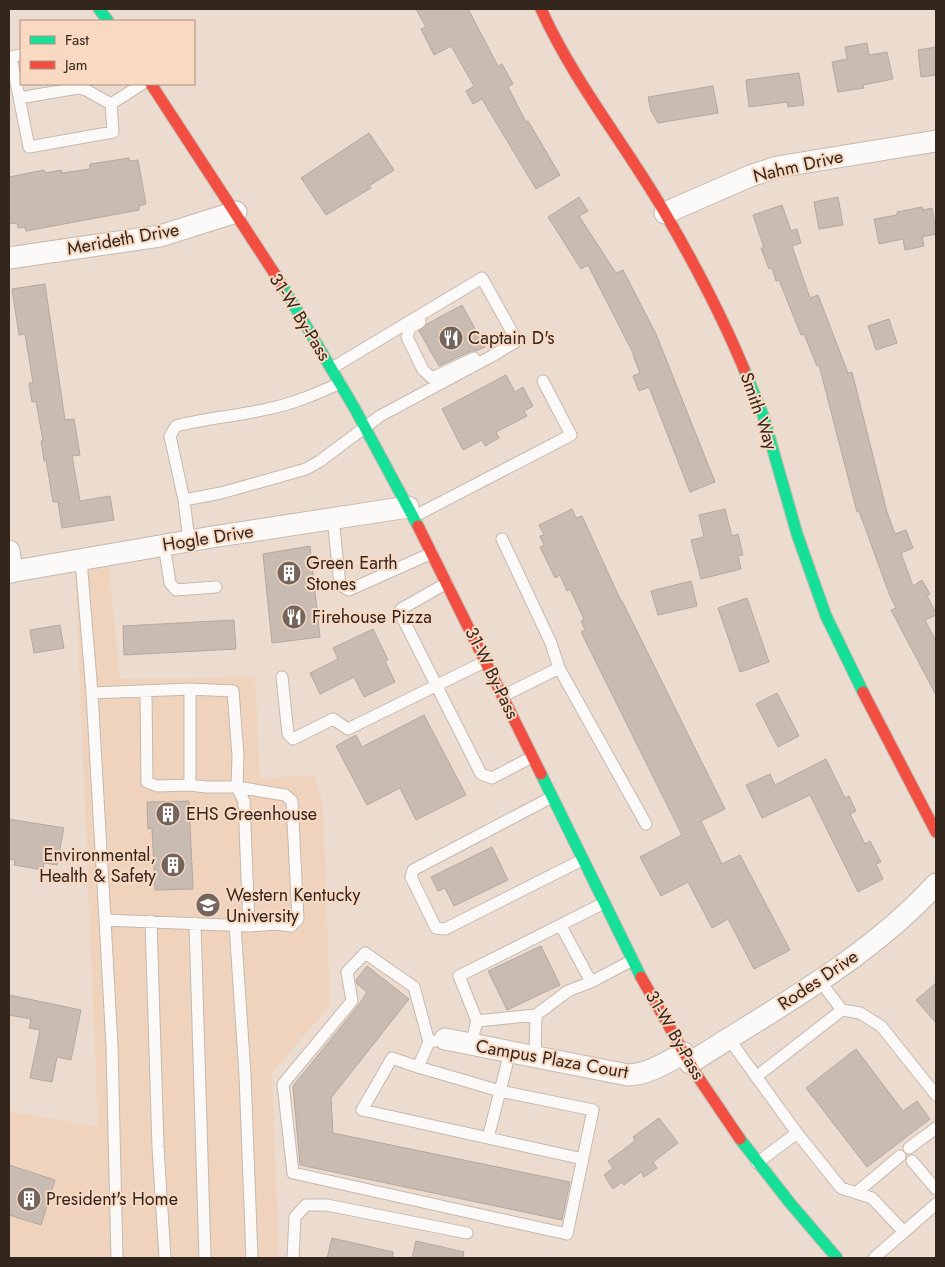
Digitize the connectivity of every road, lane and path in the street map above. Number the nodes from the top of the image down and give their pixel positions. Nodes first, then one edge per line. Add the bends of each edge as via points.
1 (99, 9) edge
2 (541, 9) edge
3 (107, 20) edge
4 (14, 56) edge
5 (140, 85) edge
6 (152, 85) edge
7 (19, 98) junction
8 (111, 104) junction
9 (936, 141) edge
10 (236, 212) junction
11 (665, 213) junction
12 (9, 258) edge
13 (466, 288) junction
14 (492, 356) junction
15 (332, 368) junction
16 (543, 380) dead end
17 (340, 383) junction
18 (364, 427) junction
19 (184, 500) junction
20 (411, 512) junction
21 (333, 518) junction
22 (502, 539) dead end
23 (189, 541) junction
24 (164, 546) junction
25 (9, 551) edge
26 (432, 553) junction
27 (81, 560) junction
28 (10, 572) edge
29 (447, 583) junction
30 (216, 587) dead end
31 (486, 661) junction
32 (559, 668) junction
33 (282, 678) dead end
34 (437, 686) junction
35 (190, 689) junction
36 (146, 691) junction
37 (92, 693) junction
38 (504, 696) junction
39 (533, 756) junction
40 (190, 785) junction
41 (237, 787) junction
42 (552, 797) junction
43 (646, 824) dead end
44 (936, 832) edge
45 (582, 860) junction
46 (936, 884) edge
47 (604, 903) junction
48 (105, 920) junction
49 (151, 921) junction
50 (195, 923) junction
51 (235, 925) junction
52 (249, 926) junction
53 (560, 926) junction
54 (633, 960) junction
55 (819, 980) junction
56 (591, 982) junction
57 (842, 1010) junction
58 (536, 1015) junction
59 (477, 1021) junction
60 (729, 1039) junction
61 (437, 1041) junction
62 (470, 1044) junction
63 (510, 1052) junction
64 (535, 1057) junction
65 (687, 1058) junction
66 (418, 1067) junction
67 (756, 1077) junction
68 (500, 1091) junction
69 (936, 1095) edge
70 (936, 1128) edge
71 (797, 1133) junction
72 (488, 1138) junction
73 (909, 1148) dead end
74 (900, 1156) dead end
75 (583, 1159) junction
76 (912, 1161) dead end
77 (756, 1163) junction
78 (936, 1189) edge
79 (856, 1192) junction
80 (936, 1204) edge
81 (904, 1232) junction
82 (467, 1233) dead end
83 (117, 1258) edge
84 (165, 1258) edge
85 (205, 1258) edge
86 (252, 1258) edge
87 (294, 1258) edge
88 (837, 1258) edge
89 (874, 1258) edge

1 - 3 main road
2 - 11 main road, Smith Way via 563,53
4 - 7 lane
5 - 8 lane
6 - 10 main road, 31-W By-Pass
7 - 8 lane via 78,88
7 - 8 lane via 29,147 113,132
9 - 11 street, Nahm Drive via 777,168 750,176
10 - 12 street, Merideth Drive via 160,236
10 - 15 main road, 31-W By-Pass
11 - 44 main road, Smith Way via 742,359 826,616
13 - 14 lane via 482,278 517,341
13 - 14 lane via 459,300 410,328 407,337 423,370 432,378 473,358
13 - 15 lane
14 - 18 lane
15 - 17 main road, 31-W By-Pass
16 - 20 lane via 571,435
17 - 18 main road, 31-W By-Pass
17 - 19 lane via 304,399 268,409 176,426 170,436
18 - 19 lane via 299,473
18 - 20 main road, 31-W By-Pass
19 - 23 lane
20 - 21 street, Hogle Drive
20 - 26 main road, 31-W By-Pass
21 - 23 street, Hogle Drive
21 - 26 lane via 340,585 349,590
22 - 32 lane via 551,643
23 - 24 street, Hogle Drive
24 - 27 street, Hogle Drive
24 - 30 lane via 170,583 176,590
25 - 28 street
26 - 29 main road, 31-W By-Pass
27 - 28 street, Hogle Drive
27 - 37 lane
29 - 31 main road, 31-W By-Pass
29 - 34 lane via 401,609 401,615
31 - 34 lane
31 - 38 main road, 31-W By-Pass
32 - 38 lane
32 - 43 lane
33 - 34 lane via 288,734 293,739 333,719 348,729
34 - 39 lane via 481,774 492,778
35 - 36 lane
35 - 40 lane
35 - 41 lane via 233,691
36 - 37 lane
36 - 40 lane via 147,782 158,786
37 - 48 lane
38 - 39 main road, 31-W By-Pass
39 - 42 main road, 31-W By-Pass
40 - 41 lane
41 - 52 lane via 244,801
41 - 52 lane via 284,795 292,801 298,920 292,926
42 - 45 main road, 31-W By-Pass
42 - 45 lane via 412,870 411,877 436,928 445,929
45 - 47 main road, 31-W By-Pass
46 - 55 street, Rodes Drive via 909,913 881,936
47 - 53 lane
47 - 54 main road, 31-W By-Pass
48 - 49 lane
48 - 83 lane via 112,1046
49 - 50 lane
49 - 84 lane
50 - 51 lane
50 - 85 lane
51 - 52 lane
51 - 86 lane
53 - 56 lane
53 - 59 lane via 459,976
54 - 56 lane
54 - 65 main road, 31-W By-Pass
55 - 57 lane
55 - 60 street, Rodes Drive
56 - 58 lane via 568,992
57 - 67 lane
57 - 69 lane via 860,1013 881,1026
58 - 59 lane
58 - 64 lane
59 - 62 lane
60 - 65 street, Rodes Drive
60 - 67 lane
61 - 62 street, Campus Plaza Court
61 - 66 lane
61 - 75 lane via 414,987 365,953 347,972 352,1001 283,1084 293,1173 567,1234
62 - 63 street, Campus Plaza Court
63 - 64 street, Campus Plaza Court
63 - 68 lane
64 - 65 street, Campus Plaza Court via 628,1075 639,1075
65 - 77 main road, 31-W By-Pass
66 - 68 lane
66 - 72 lane via 392,1058 362,1110
67 - 71 lane
68 - 72 lane
68 - 75 lane via 593,1110
70 - 73 lane
71 - 77 lane
71 - 79 lane via 841,1188
72 - 75 lane
74 - 79 lane
76 - 78 lane
77 - 88 main road, 31-W By-Pass
79 - 81 lane via 872,1198
80 - 81 lane
81 - 89 lane
82 - 87 lane via 328,1205 306,1205 295,1217

